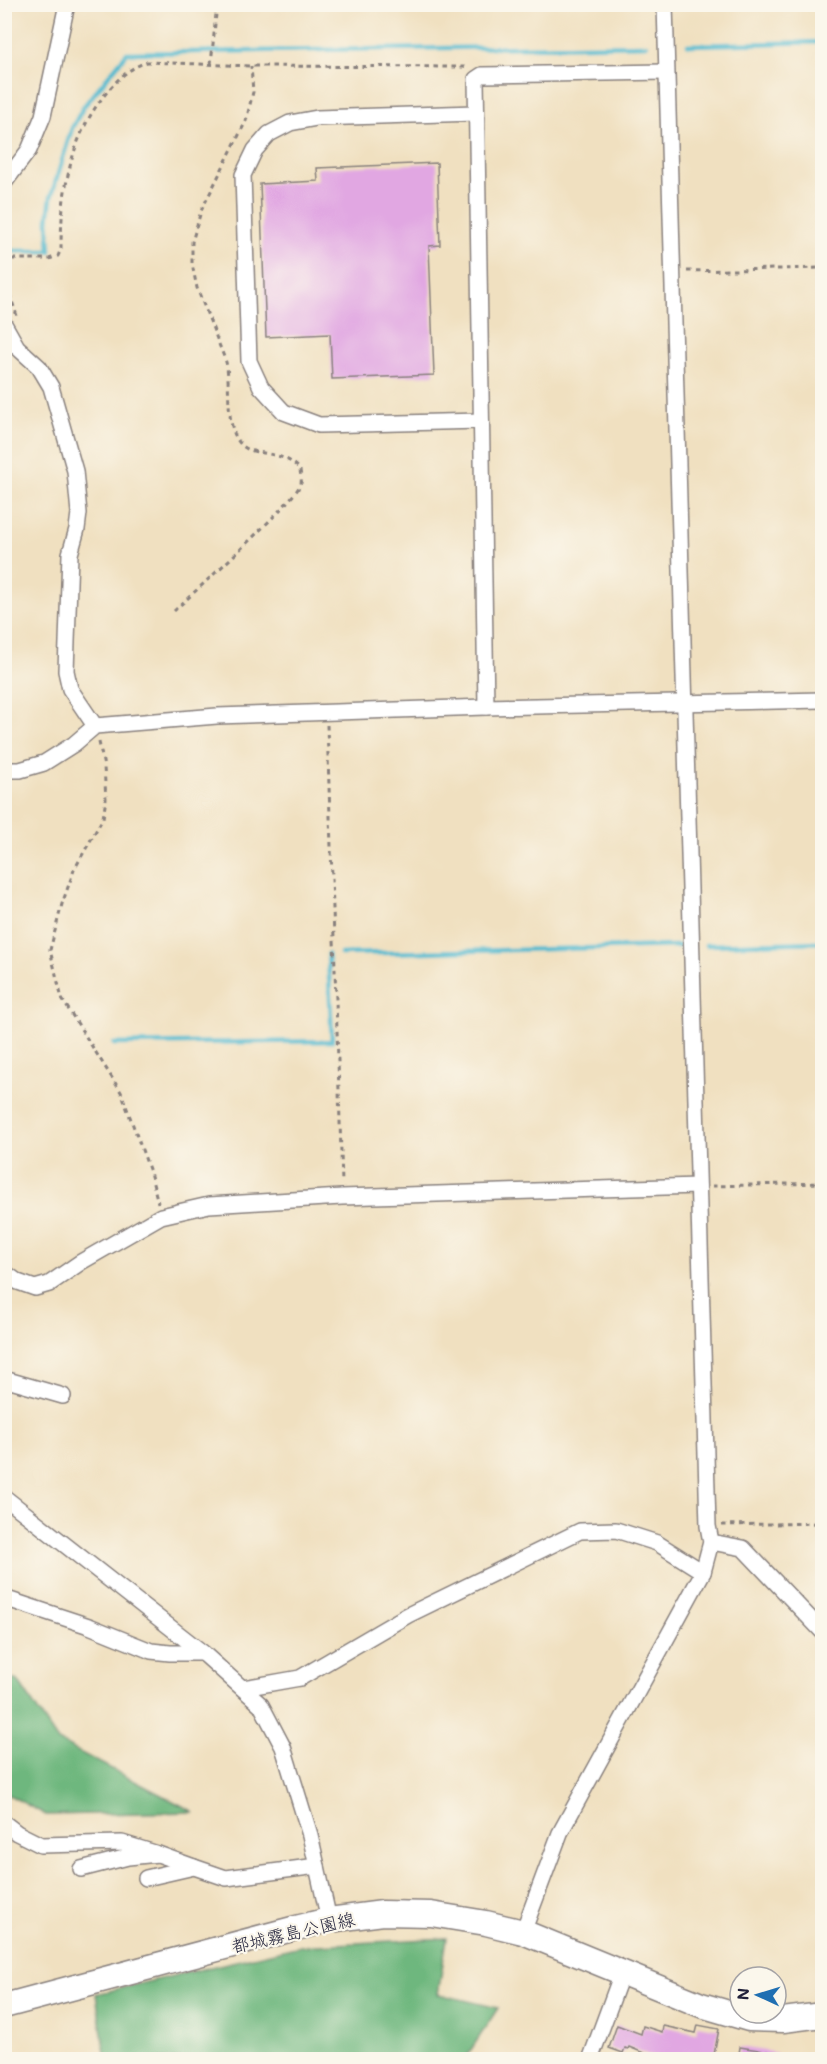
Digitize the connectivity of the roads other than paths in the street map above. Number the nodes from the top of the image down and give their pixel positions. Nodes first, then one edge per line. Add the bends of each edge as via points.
1 (67, 4) edge
2 (665, 4) edge
3 (666, 72) junction
4 (475, 113) junction
5 (4, 183) edge
6 (4, 324) edge
7 (481, 421) junction
8 (822, 700) edge
9 (685, 704) junction
10 (486, 707) junction
11 (95, 726) junction
12 (4, 770) edge
13 (698, 1186) junction
14 (4, 1272) edge
15 (4, 1379) edge
16 (63, 1396) dead end
17 (4, 1497) edge
18 (711, 1542) junction
19 (703, 1572) junction
20 (4, 1598) edge
21 (822, 1630) edge
22 (202, 1653) junction
23 (243, 1688) junction
24 (4, 1823) edge
25 (158, 1854) junction
26 (317, 1866) junction
27 (194, 1867) junction
28 (81, 1869) dead end
29 (146, 1878) dead end
30 (328, 1920) junction
31 (524, 1932) junction
32 (622, 1973) junction
33 (4, 2006) edge
34 (822, 2015) edge
35 (590, 2060) edge

1 - 5 street via 43,116 29,150
2 - 3 street
3 - 4 street via 482,75 476,79
3 - 9 street
4 - 7 street
4 - 7 street via 317,118 290,123 269,134 255,150 243,175 249,362 261,387 284,412 319,425
6 - 11 street via 51,387 75,471 79,513 70,554 66,671 70,689
7 - 10 street
8 - 9 street
9 - 10 street
9 - 13 street
10 - 11 street via 217,716
11 - 12 street via 44,763
13 - 14 street via 209,1205 161,1216 49,1284 35,1288
13 - 18 street
15 - 16 street
17 - 22 street
18 - 19 street
18 - 21 street via 743,1548
19 - 23 street via 657,1543 616,1530 580,1531 408,1615 300,1678
19 - 31 street via 560,1833
20 - 22 street via 152,1651
22 - 23 street
23 - 26 street via 261,1705 283,1747
24 - 25 street via 41,1845 122,1843
25 - 27 street
25 - 28 street
26 - 27 street via 226,1878
26 - 30 street
27 - 29 street
30 - 31 main road, 都城霧島公園線 via 383,1913 431,1914
30 - 33 main road, 都城霧島公園線
31 - 32 main road, 都城霧島公園線
32 - 34 main road, 都城霧島公園線 via 701,2005 749,2019
32 - 35 street

